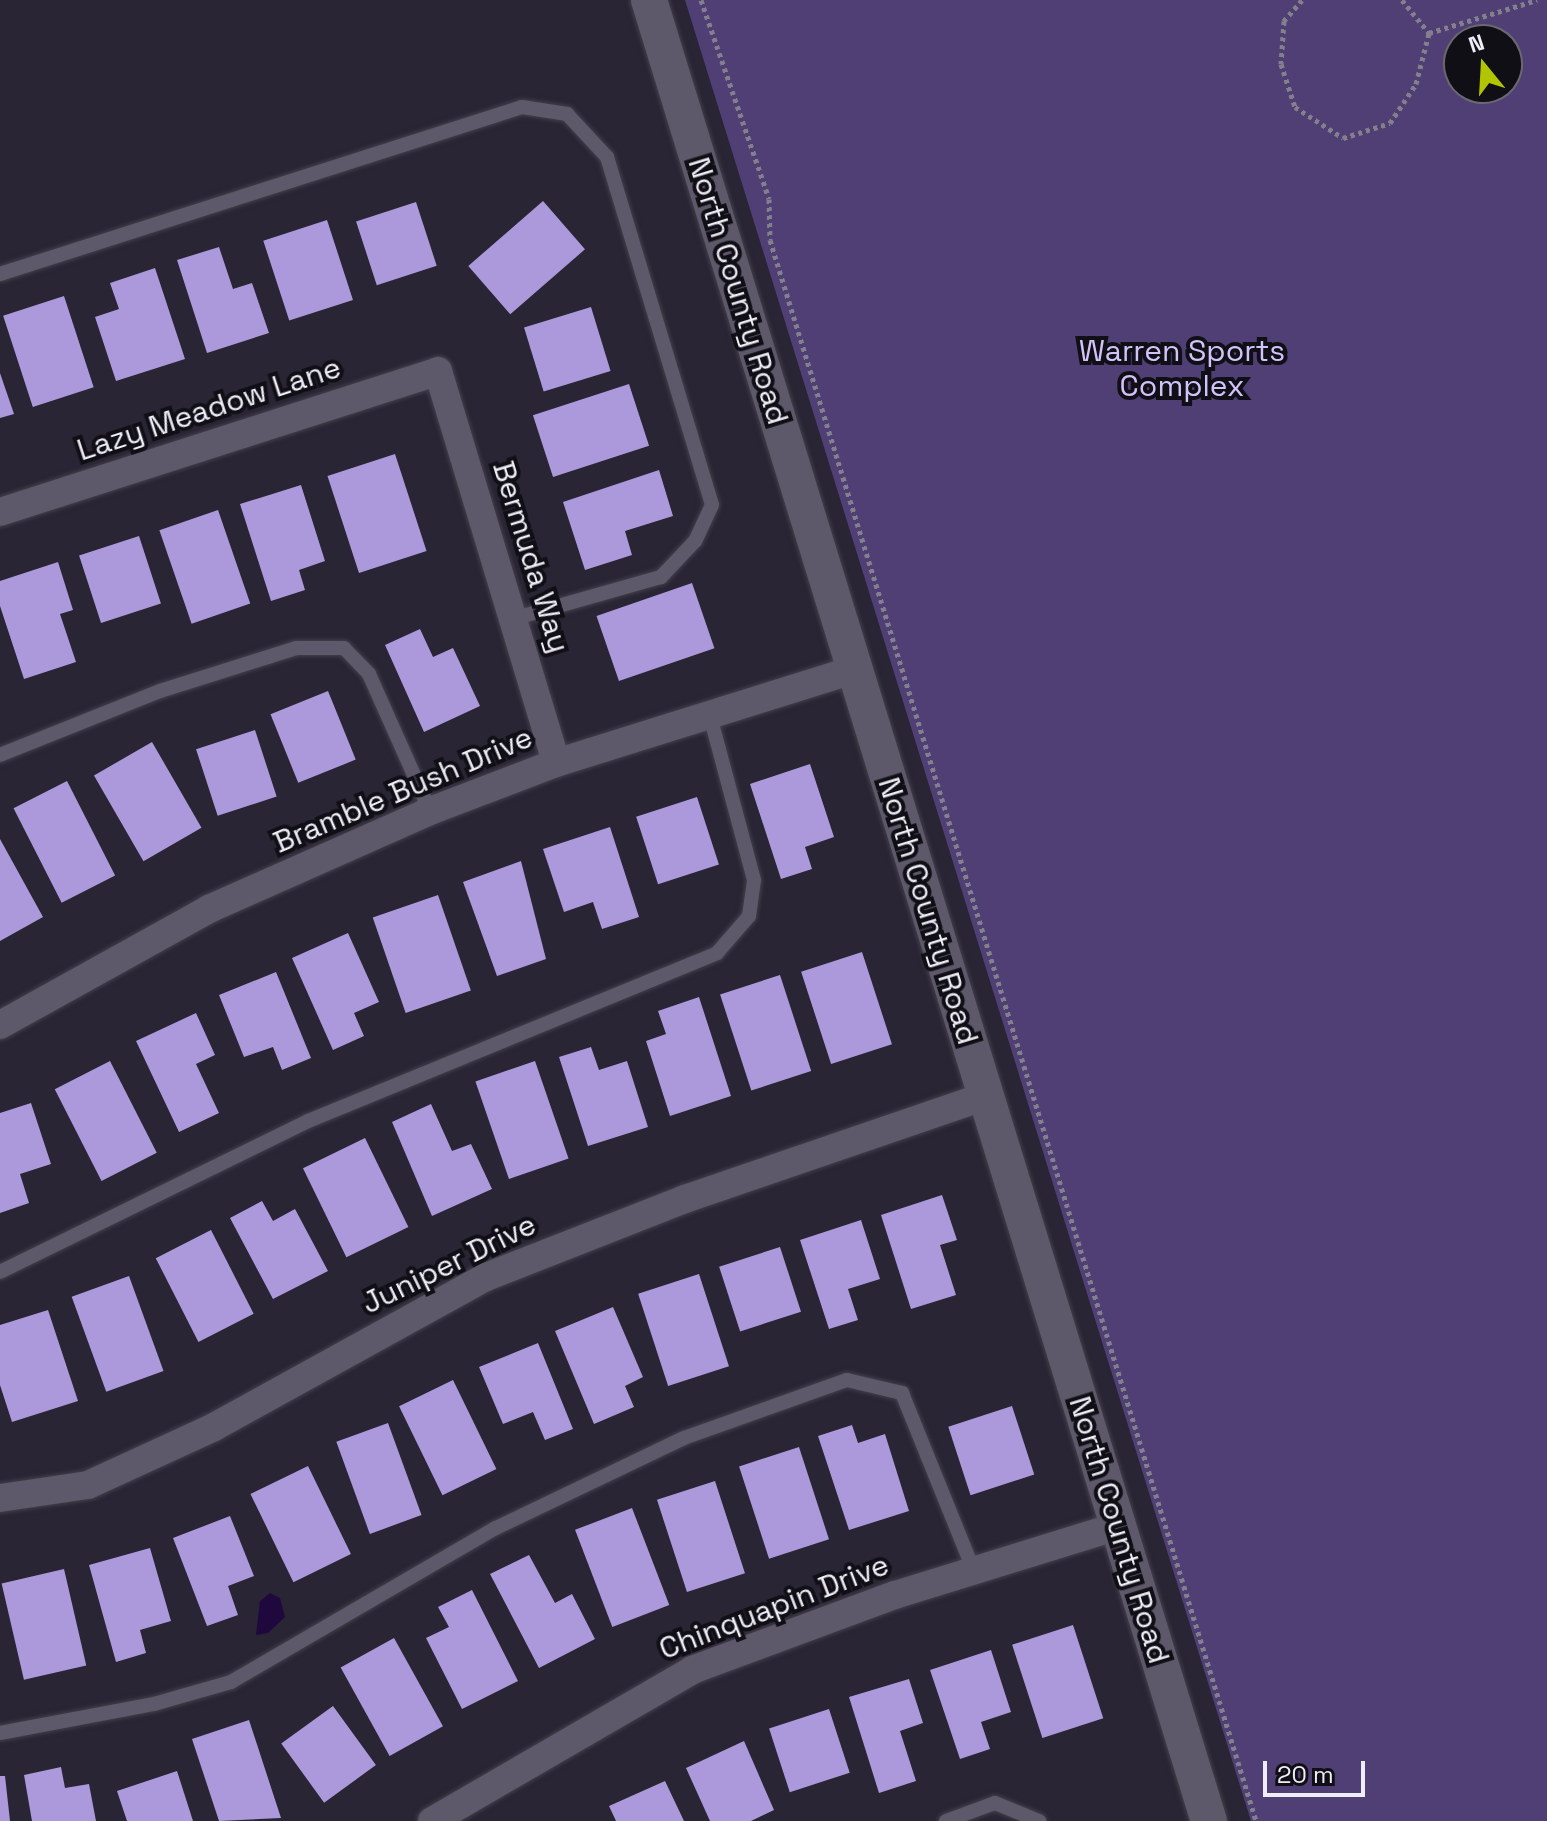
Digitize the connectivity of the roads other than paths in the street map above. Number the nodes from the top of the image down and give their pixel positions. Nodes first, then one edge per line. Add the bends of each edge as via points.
1 (649, 0) edge
2 (0, 274) edge
3 (438, 371) joint
4 (0, 512) edge
5 (516, 618) junction
6 (853, 670) junction
7 (710, 716) junction
8 (0, 755) edge
9 (556, 763) junction
10 (430, 811) junction
11 (0, 1025) edge
12 (985, 1096) junction
13 (0, 1272) edge
14 (0, 1498) edge
15 (1118, 1526) junction
16 (973, 1569) junction
17 (0, 1733) edge
18 (432, 1821) edge
19 (946, 1821) edge
20 (1039, 1821) edge
21 (1209, 1821) edge

1 - 6 street, North County Road
2 - 5 lane via 522,107 567,114 607,157 712,505 695,541 661,577
3 - 4 street, Lazy Meadow Lane
3 - 5 street, Bermuda Way
5 - 9 street, Bermuda Way
6 - 7 street, Bramble Bush Drive
6 - 12 street, North County Road
7 - 9 street, Bramble Bush Drive
7 - 13 lane via 754,880 749,916 717,953 308,1121
8 - 10 lane via 160,691 296,648 344,648 369,674
9 - 10 street, Bramble Bush Drive
10 - 11 street, Bramble Bush Drive via 209,909
12 - 14 street, Juniper Drive via 685,1199 486,1277 214,1427 88,1485
12 - 15 street, North County Road
15 - 16 street, Chinquapin Drive
15 - 21 street, North County Road
16 - 17 lane via 902,1393 847,1380 684,1438 496,1528 231,1682 154,1704
16 - 18 street, Chinquapin Drive via 692,1670
19 - 20 lane via 995,1803

